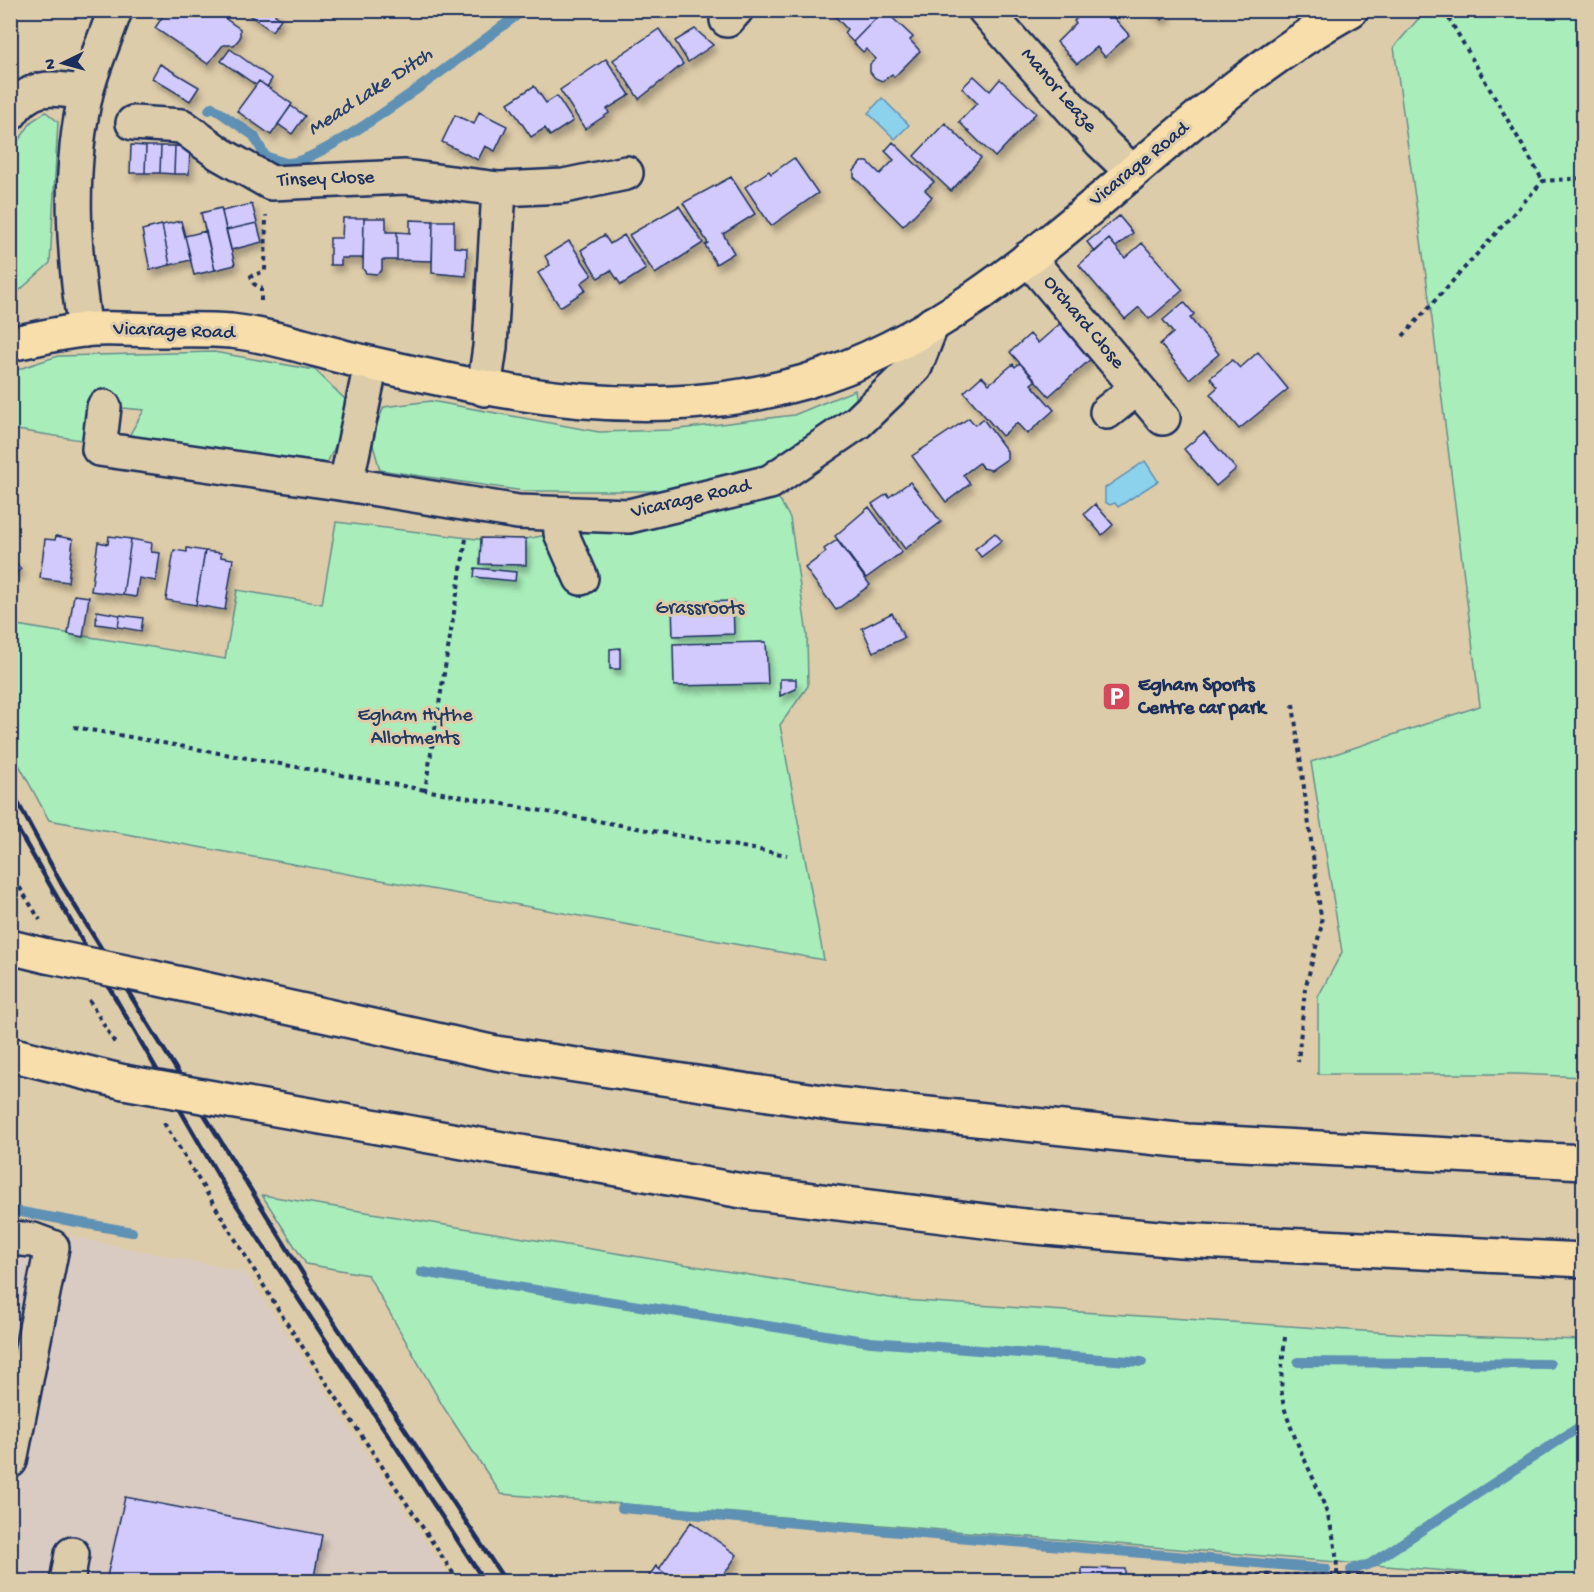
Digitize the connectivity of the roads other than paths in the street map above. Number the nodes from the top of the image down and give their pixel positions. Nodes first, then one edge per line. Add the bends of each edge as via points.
1 (115, 10) edge
2 (986, 10) edge
3 (1351, 10) edge
4 (86, 93) junction
5 (10, 114) edge
6 (134, 123) dead end
7 (1131, 171) junction
8 (626, 173) dead end
9 (499, 189) junction
10 (1028, 258) junction
11 (932, 324) junction
12 (85, 330) junction
13 (10, 344) edge
14 (371, 364) junction
15 (1137, 388) junction
16 (484, 389) junction
17 (104, 406) dead end
18 (1107, 412) dead end
19 (1163, 418) dead end
20 (346, 484) junction
21 (560, 514) junction
22 (580, 578) dead end
23 (10, 947) edge
24 (10, 1054) edge
25 (1584, 1162) edge
26 (10, 1238) edge
27 (1584, 1260) edge
28 (10, 1461) edge

1 - 4 street
2 - 7 street, Manor Leaze
3 - 7 main road, Vicarage Road via 1270,62
4 - 5 street via 58,89 29,92
4 - 12 street via 74,208
6 - 9 street, Tinsey Close via 182,126 220,154 271,183 405,177
7 - 10 main road, Vicarage Road
8 - 9 street, Tinsey Close via 564,186
9 - 16 street
10 - 11 main road, Vicarage Road
10 - 15 street, Orchard Close
11 - 16 main road, Vicarage Road via 877,355 815,378 724,400 631,406
11 - 21 street, Vicarage Road via 915,367 858,422 770,482 746,493 629,516
12 - 13 main road, Vicarage Road
12 - 14 main road, Vicarage Road via 232,332
14 - 16 main road, Vicarage Road
14 - 20 street
15 - 18 street, Orchard Close
15 - 19 street, Orchard Close
17 - 20 street, Vicarage Road via 99,449
20 - 21 street, Vicarage Road via 471,505
21 - 22 street via 561,533
23 - 25 main road, bridge via 45,941 154,978 496,1053 842,1105 1186,1141
24 - 27 main road, bridge via 124,1082 748,1192 1025,1226 1192,1240
26 - 28 street via 51,1247

